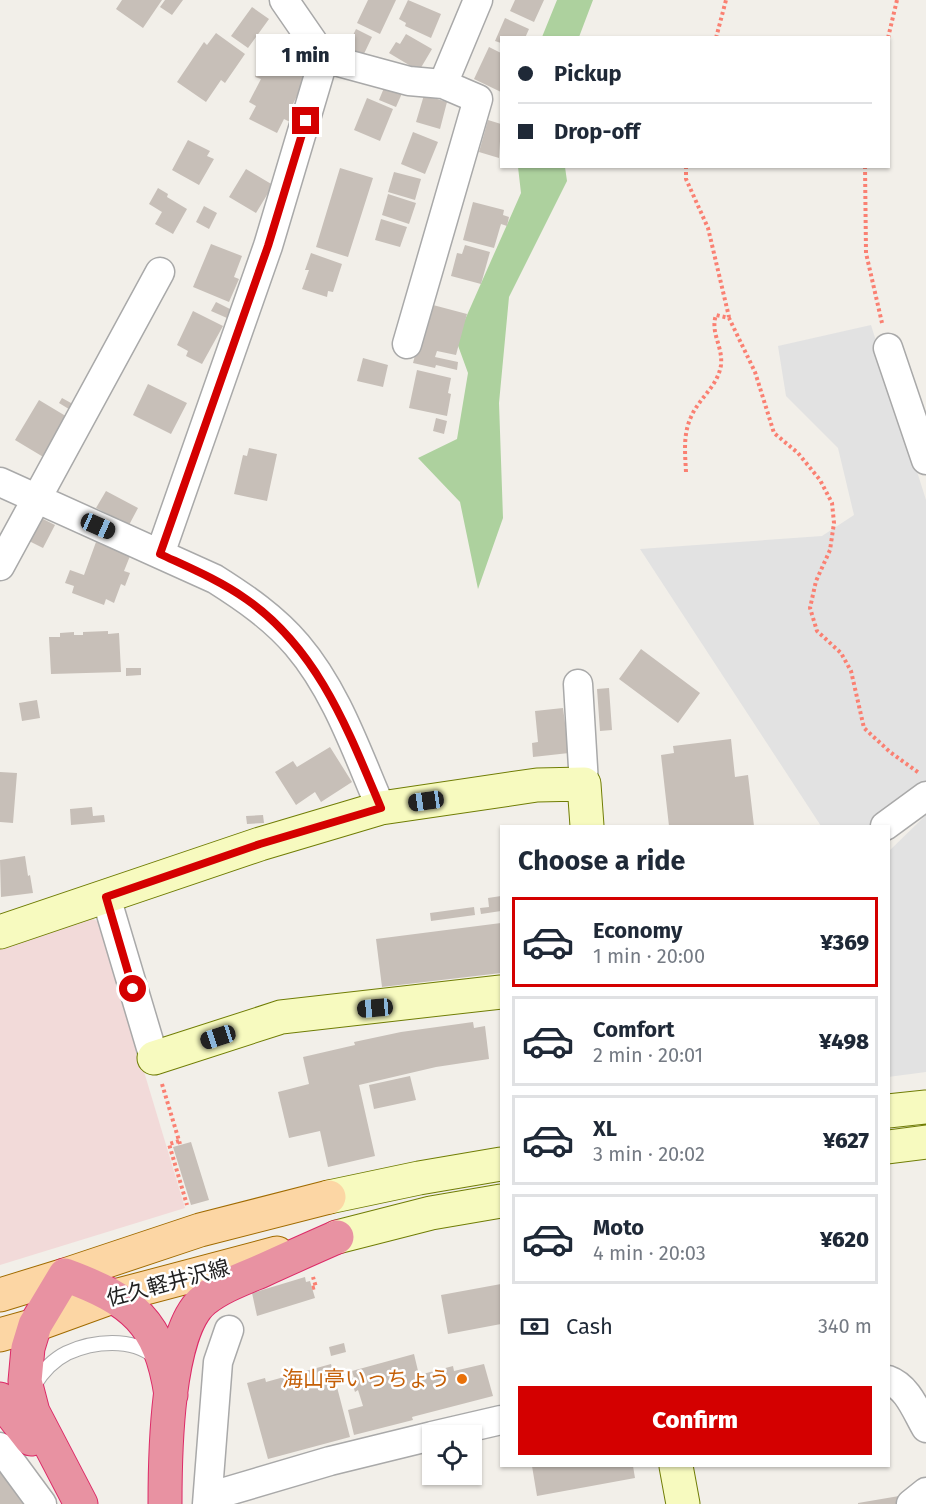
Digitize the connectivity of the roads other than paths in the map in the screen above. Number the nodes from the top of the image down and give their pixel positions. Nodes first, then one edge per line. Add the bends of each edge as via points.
1 (284, 0) edge
2 (478, 0) edge
3 (324, 58) junction
4 (444, 84) junction
5 (160, 272) dead end
6 (407, 344) dead end
7 (888, 348) road end
8 (916, 393) edge
9 (925, 456) edge
10 (0, 482) edge
11 (36, 498) junction
12 (160, 554) junction
13 (0, 566) edge
14 (578, 684) dead end
15 (584, 784) junction
16 (926, 796) edge
17 (381, 808) junction
18 (587, 825) edge
19 (886, 825) edge
20 (106, 897) junction
21 (0, 932) edge
22 (500, 992) edge
23 (153, 1058) joint
24 (926, 1107) edge
25 (890, 1112) edge
26 (926, 1142) edge
27 (890, 1147) edge
28 (500, 1164) edge
29 (328, 1197) joint
30 (500, 1201) edge
31 (337, 1237) junction
32 (65, 1275) junction
33 (0, 1295) edge
34 (115, 1296) junction
35 (35, 1325) junction
36 (229, 1330) dead end
37 (0, 1335) edge
38 (169, 1381) junction
39 (890, 1381) edge
40 (14, 1398) edge
41 (500, 1420) edge
42 (479, 1425) edge
43 (926, 1428) edge
44 (422, 1438) edge
45 (0, 1447) edge
46 (676, 1467) edge
47 (926, 1492) edge
48 (207, 1500) edge
49 (42, 1504) edge
50 (79, 1504) edge
51 (165, 1504) edge
52 (683, 1504) edge
53 (910, 1504) edge

1 - 3 street
2 - 4 street
3 - 4 street via 409,81
3 - 12 street via 268,246
4 - 6 street via 478,99
5 - 11 street
7 - 8 street
8 - 9 street
10 - 11 street
11 - 12 street
11 - 13 street
12 - 17 street via 215,579 247,600 297,645 342,716
14 - 15 street
15 - 17 street via 537,784
15 - 18 street
16 - 19 street
17 - 20 street via 260,844
20 - 21 street
20 - 23 street
22 - 23 street via 281,1017
24 - 25 street
26 - 27 street
28 - 29 street
29 - 32 main road, 佐久軽井沢線 via 200,1230
30 - 31 street via 431,1213
31 - 34 main road, 佐久軽井沢線
31 - 38 highway via 204,1300 180,1344
32 - 33 main road, 佐久軽井沢線
32 - 34 highway
32 - 35 highway
34 - 35 main road, 佐久軽井沢線
34 - 38 highway via 150,1329 160,1346
35 - 37 main road, 佐久軽井沢線
35 - 40 highway via 25,1381
36 - 48 street via 218,1362
38 - 40 lane via 149,1352 131,1344 97,1343 65,1353
38 - 51 highway
39 - 43 street via 908,1396
40 - 50 highway via 33,1412
41 - 42 street
44 - 48 street via 330,1461
45 - 49 street
46 - 52 street
47 - 53 street

